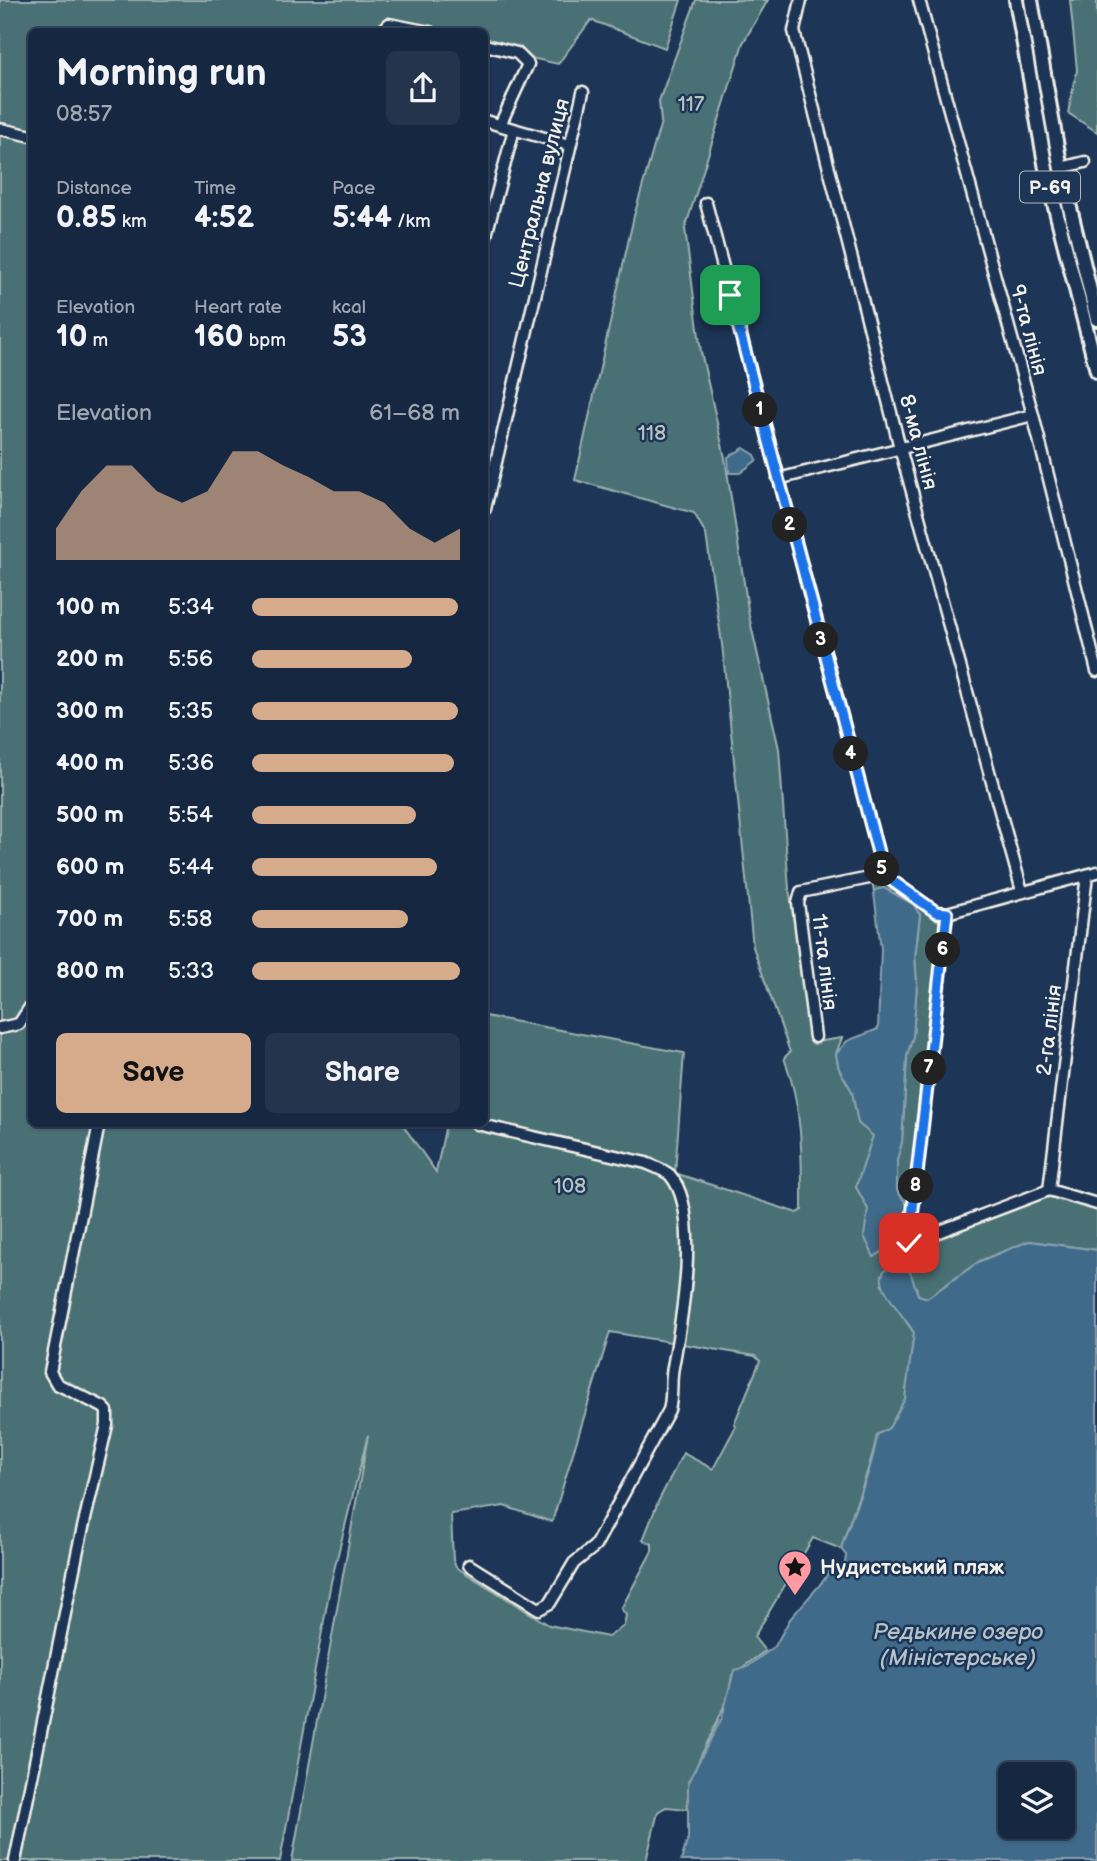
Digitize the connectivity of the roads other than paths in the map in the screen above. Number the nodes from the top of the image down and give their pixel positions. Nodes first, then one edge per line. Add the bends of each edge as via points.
1 (801, 0) edge
2 (919, 0) edge
3 (1016, 0) edge
4 (1031, 0) edge
5 (385, 28) edge
6 (412, 28) edge
7 (488, 46) edge
8 (583, 92) dead end
9 (488, 122) edge
10 (500, 125) junction
11 (0, 130) edge
12 (514, 130) junction
13 (28, 135) edge
14 (569, 145) junction
15 (1085, 162) dead end
16 (1061, 168) junction
17 (706, 203) dead end
18 (488, 228) edge
19 (1097, 319) edge
20 (1097, 371) edge
21 (1033, 415) junction
22 (900, 448) junction
23 (778, 479) junction
24 (488, 496) edge
25 (1097, 671) edge
26 (1092, 873) edge
27 (884, 875) junction
28 (1022, 891) junction
29 (947, 913) junction
30 (28, 1013) edge
31 (0, 1028) edge
32 (815, 1037) dead end
33 (98, 1127) edge
34 (488, 1127) edge
35 (1049, 1190) junction
36 (1097, 1204) edge
37 (469, 1565) dead end
38 (15, 1861) edge

1 - 22 street, 8-ма лінія via 794,30
2 - 21 street, 9-та лінія
3 - 20 main road, Р-69 via 1048,180
4 - 16 main road, Р-69
5 - 6 street via 389,23
7 - 10 street via 517,53 528,64
8 - 14 street, Центральна вулиця
9 - 10 street
10 - 12 street
11 - 13 street
12 - 14 street
12 - 18 street
14 - 24 street, Центральна вулиця
15 - 16 street
16 - 19 main road, Р-69
17 - 23 street
21 - 22 street
21 - 25 street, 9-та лінія
22 - 23 street
22 - 28 street, 8-ма лінія
23 - 27 street
26 - 28 street
26 - 35 street, 2-га лінія
27 - 29 street via 936,912
27 - 32 street, 11-та лінія via 801,892 798,903
28 - 29 street
29 - 35 street via 909,1243
30 - 31 street via 19,1024
33 - 38 street via 50,1373 57,1384 103,1407 107,1425
34 - 37 street via 660,1170 670,1176 683,1205 688,1236 682,1334 672,1371 670,1410 595,1546 574,1563 550,1603 540,1609
35 - 36 street

